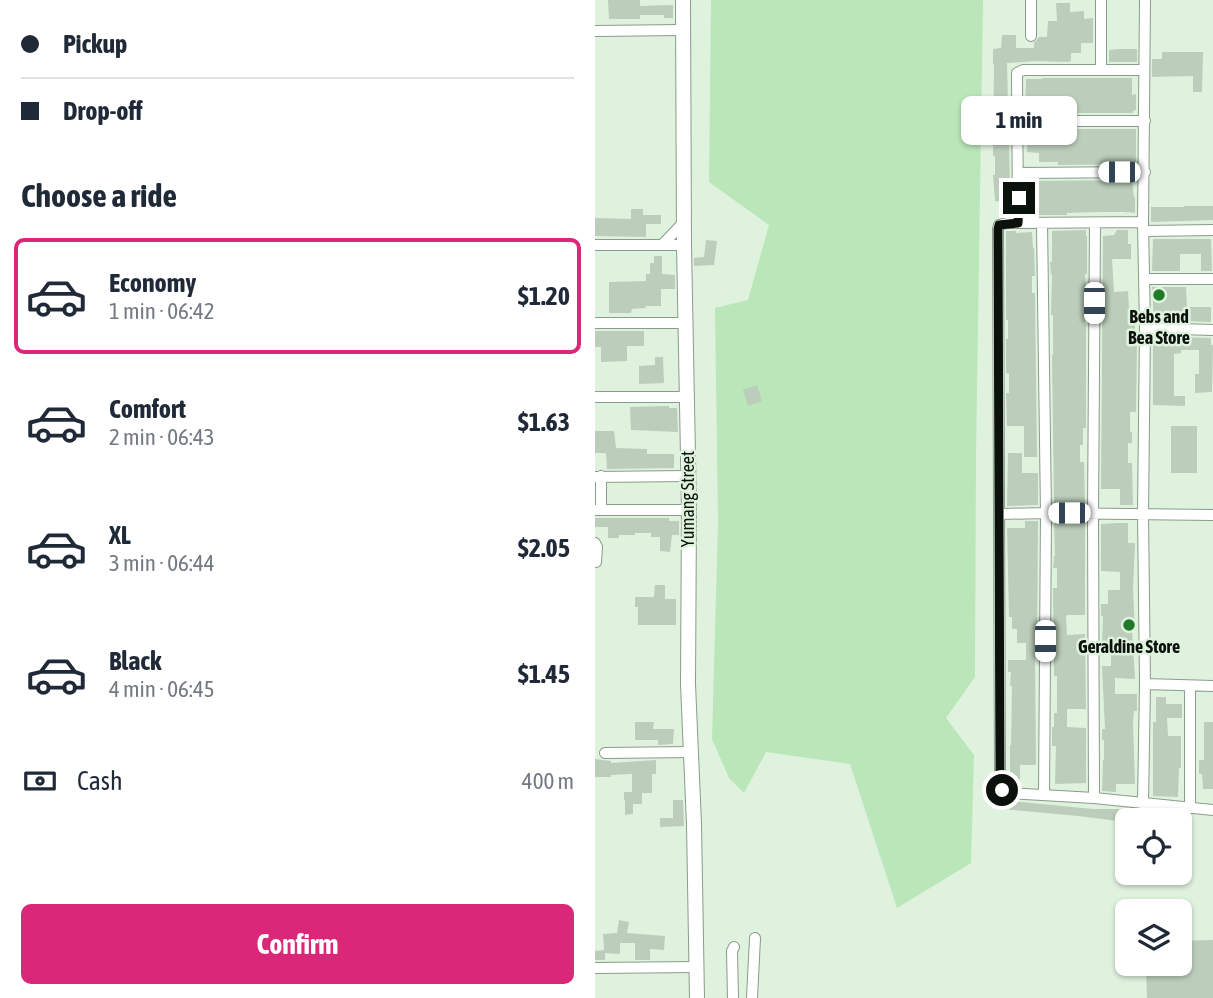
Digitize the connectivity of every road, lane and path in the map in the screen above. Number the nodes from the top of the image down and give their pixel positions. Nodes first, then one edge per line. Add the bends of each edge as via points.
1 (683, 0) edge
2 (1031, 0) edge
3 (1101, 0) edge
4 (1145, 0) edge
5 (683, 30) junction
6 (595, 31) edge
7 (1031, 36) dead end
8 (1144, 69) junction
9 (1101, 70) junction
10 (1017, 121) junction
11 (1145, 121) junction
12 (1145, 172) junction
13 (1019, 173) junction
14 (684, 222) junction
15 (1018, 223) junction
16 (1042, 223) junction
17 (1095, 224) junction
18 (1143, 227) junction
19 (1213, 230) edge
20 (663, 244) junction
21 (684, 244) junction
22 (595, 245) edge
23 (1145, 279) junction
24 (1213, 279) edge
25 (595, 323) edge
26 (686, 323) junction
27 (1145, 328) junction
28 (1213, 330) edge
29 (595, 397) edge
30 (687, 397) junction
31 (688, 476) junction
32 (598, 477) edge
33 (598, 510) edge
34 (689, 510) junction
35 (1046, 513) junction
36 (1000, 514) junction
37 (1093, 514) junction
38 (1143, 514) junction
39 (1213, 515) edge
40 (595, 543) edge
41 (596, 562) edge
42 (1145, 684) junction
43 (1190, 686) junction
44 (1213, 686) edge
45 (691, 752) junction
46 (605, 753) dead end
47 (1044, 795) junction
48 (1094, 798) junction
49 (1143, 804) junction
50 (1190, 808) joint
51 (1192, 808) edge
52 (1213, 810) edge
53 (755, 938) dead end
54 (734, 947) dead end
55 (697, 967) junction
56 (595, 968) edge
57 (697, 998) edge
58 (733, 998) edge
59 (752, 998) edge

1 - 5 main road, Yumang Street
2 - 7 street
3 - 9 street
4 - 8 street
5 - 6 street
5 - 14 main road, Yumang Street
8 - 9 street
8 - 11 street
9 - 10 street via 1019,71
10 - 11 street
10 - 13 street
11 - 12 street
12 - 13 street
12 - 18 street
13 - 15 street
14 - 20 street
14 - 21 main road, Yumang Street
15 - 16 street
15 - 36 street via 1003,223 998,229
16 - 17 street
16 - 35 street
17 - 18 street
17 - 37 street
18 - 19 street
18 - 23 street
20 - 21 street
20 - 22 street
21 - 26 main road, Yumang Street
23 - 24 street
23 - 27 street
25 - 26 street
26 - 30 main road, Yumang Street
27 - 28 street
27 - 38 street
29 - 30 street
30 - 31 main road, Yumang Street
31 - 32 street
31 - 34 main road, Yumang Street
32 - 33 street
33 - 34 street
34 - 45 main road, Yumang Street
35 - 36 street
35 - 37 street
35 - 47 street
36 - 47 street via 1001,787 1006,793
37 - 38 street
37 - 48 street
38 - 39 street
38 - 42 street
40 - 41 street
42 - 43 street
42 - 49 street
43 - 44 street
43 - 50 street
45 - 46 street
45 - 55 main road, Yumang Street
47 - 48 street
48 - 49 street
49 - 50 street
51 - 52 street
53 - 59 street
54 - 58 street
55 - 56 street
55 - 57 main road, Yumang Street

